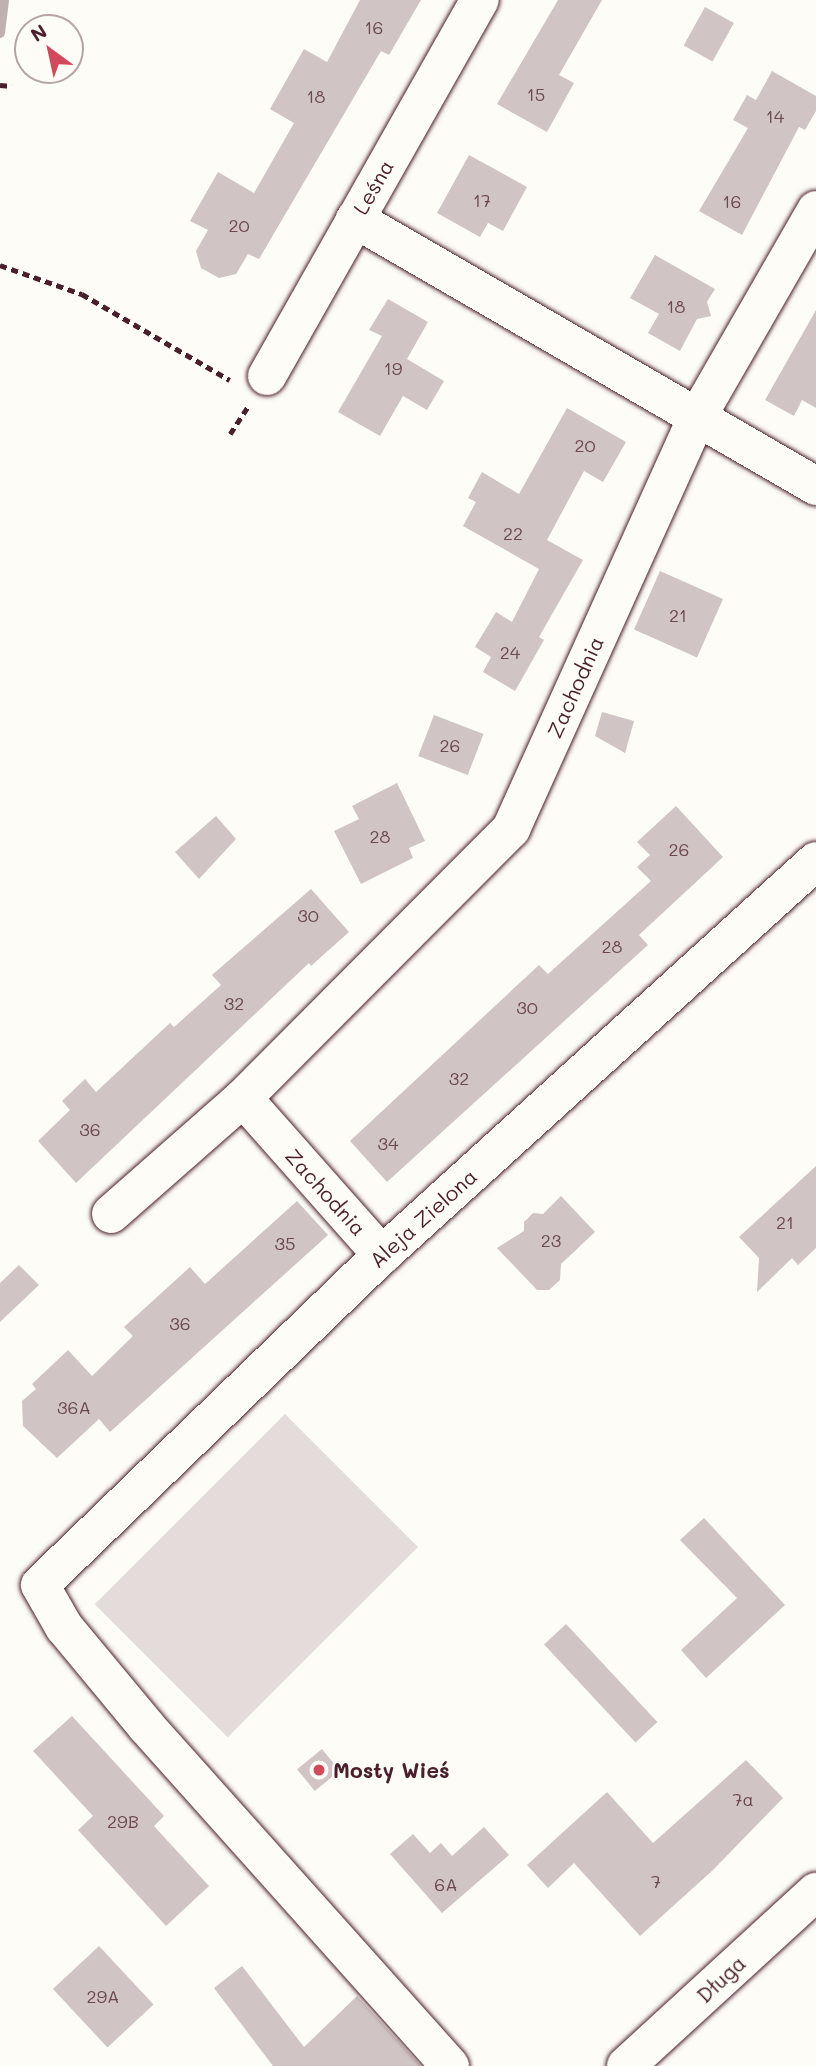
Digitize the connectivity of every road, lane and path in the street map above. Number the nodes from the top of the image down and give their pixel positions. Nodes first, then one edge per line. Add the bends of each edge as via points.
1 (480, 0) edge
2 (0, 85) edge
3 (12, 86) dead end
4 (816, 210) edge
5 (355, 219) junction
6 (0, 265) edge
7 (267, 376) joint
8 (696, 419) junction
9 (816, 486) edge
10 (816, 861) edge
11 (243, 1098) junction
12 (111, 1214) dead end
13 (382, 1255) junction
14 (816, 1892) edge
15 (450, 2066) edge
16 (626, 2066) edge

1 - 5 street, Leśna
2 - 3 path
4 - 8 street, Zachodnia
5 - 7 street, Leśna
5 - 8 street
6 - 7 path via 82,294 213,374 242,384
8 - 9 street
8 - 11 street, Zachodnia via 511,829
10 - 13 street, Aleja Zielona
11 - 12 street, Zachodnia
11 - 13 street, Zachodnia
13 - 15 street, Aleja Zielona via 40,1585 64,1627 147,1727
14 - 16 street, Długa

